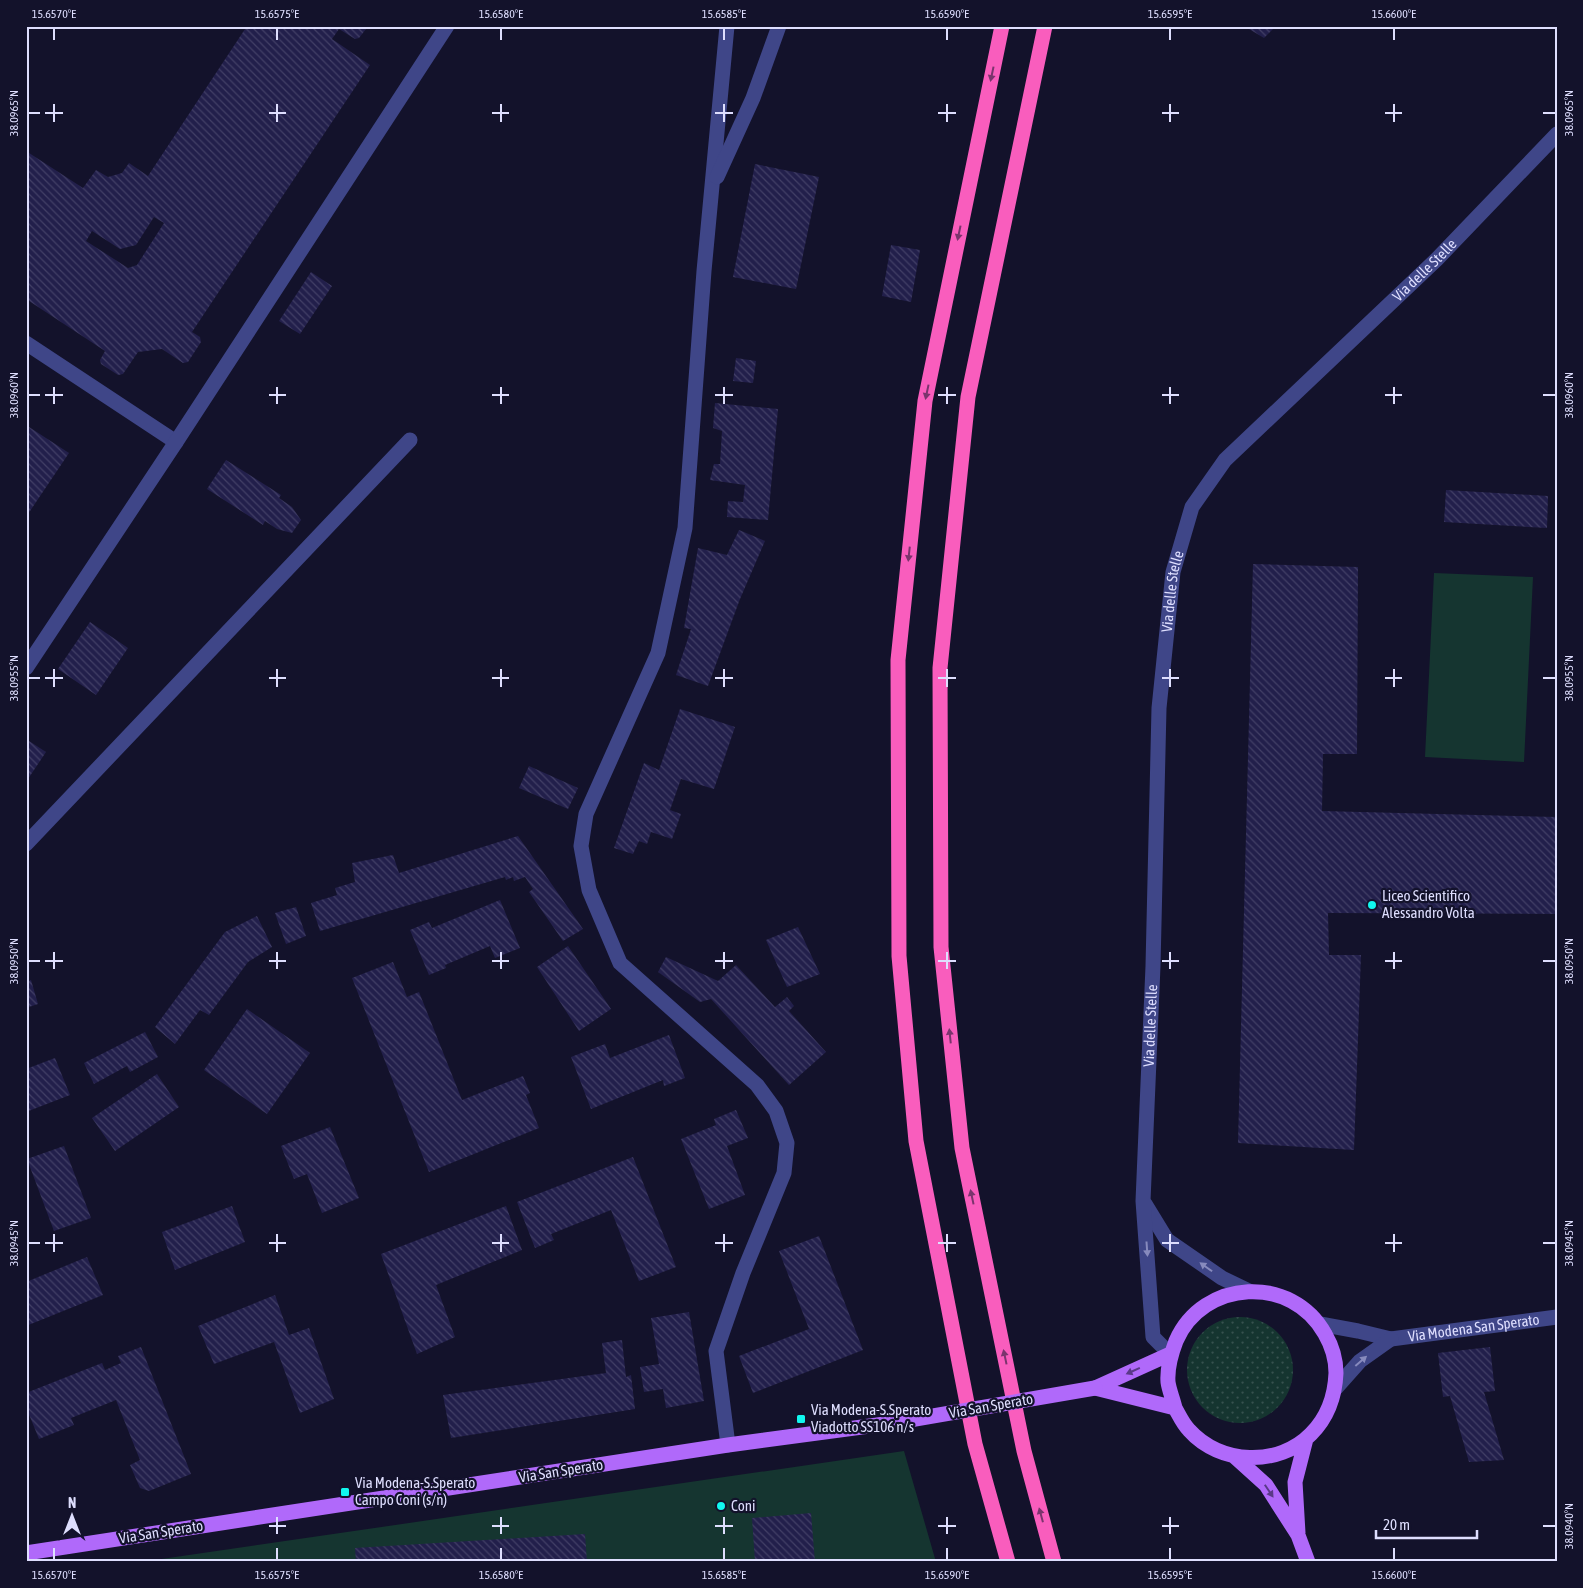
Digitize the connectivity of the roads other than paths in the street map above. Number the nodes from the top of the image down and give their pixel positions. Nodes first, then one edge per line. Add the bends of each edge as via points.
1 (447, 26) edge
2 (727, 26) edge
3 (779, 26) edge
4 (1002, 26) edge
5 (1045, 26) edge
6 (1557, 134) edge
7 (712, 187) junction
8 (26, 343) edge
9 (410, 440) dead end
10 (176, 442) junction
11 (26, 668) edge
12 (26, 844) edge
13 (1143, 1201) junction
14 (1249, 1291) junction
15 (1557, 1317) edge
16 (1320, 1324) junction
17 (1391, 1339) junction
18 (1170, 1354) junction
19 (1095, 1388) junction
20 (1336, 1388) junction
21 (1175, 1408) junction
22 (1306, 1439) junction
23 (728, 1445) junction
24 (1235, 1457) junction
25 (1298, 1535) junction
26 (26, 1553) edge
27 (1008, 1562) edge
28 (1054, 1562) edge
29 (1308, 1562) edge

1 - 10 street
2 - 7 street
3 - 7 street via 753,98
4 -> 27 highway via 925,401 898,660 899,956 916,1141 975,1444
28 -> 5 highway via 1024,1451 962,1148 941,947 940,668 968,397
6 - 13 street, Via delle Stelle via 1437,259 1225,460 1192,507 1173,572 1159,708 1154,966
7 - 23 street via 685,528 658,653 586,814 581,846 589,890 620,963 757,1085 776,1111 787,1143 784,1173 743,1272 716,1351
8 - 10 street
9 - 12 street
10 - 11 street
14 -> 13 street via 1222,1278 1167,1240
13 -> 18 street, Via delle Stelle via 1152,1338
14 - 16 main road via 1276,1294 1300,1305
14 - 18 main road via 1222,1296 1199,1310 1181,1330
15 - 17 street, Via Modena San Sperato
16 - 17 street
16 - 20 main road via 1331,1344 1336,1365
20 -> 17 street via 1360,1361
18 -> 19 main road
18 - 21 main road via 1168,1381
19 - 21 main road
19 - 23 main road, Via San Sperato, bridge via 892,1423
20 - 22 main road via 1320,1425
21 - 24 main road via 1196,1436 1210,1447
22 - 24 main road via 1285,1452 1260,1458
22 - 25 main road via 1296,1482
23 - 26 main road, Via San Sperato
24 -> 25 main road via 1266,1485
25 - 29 main road

